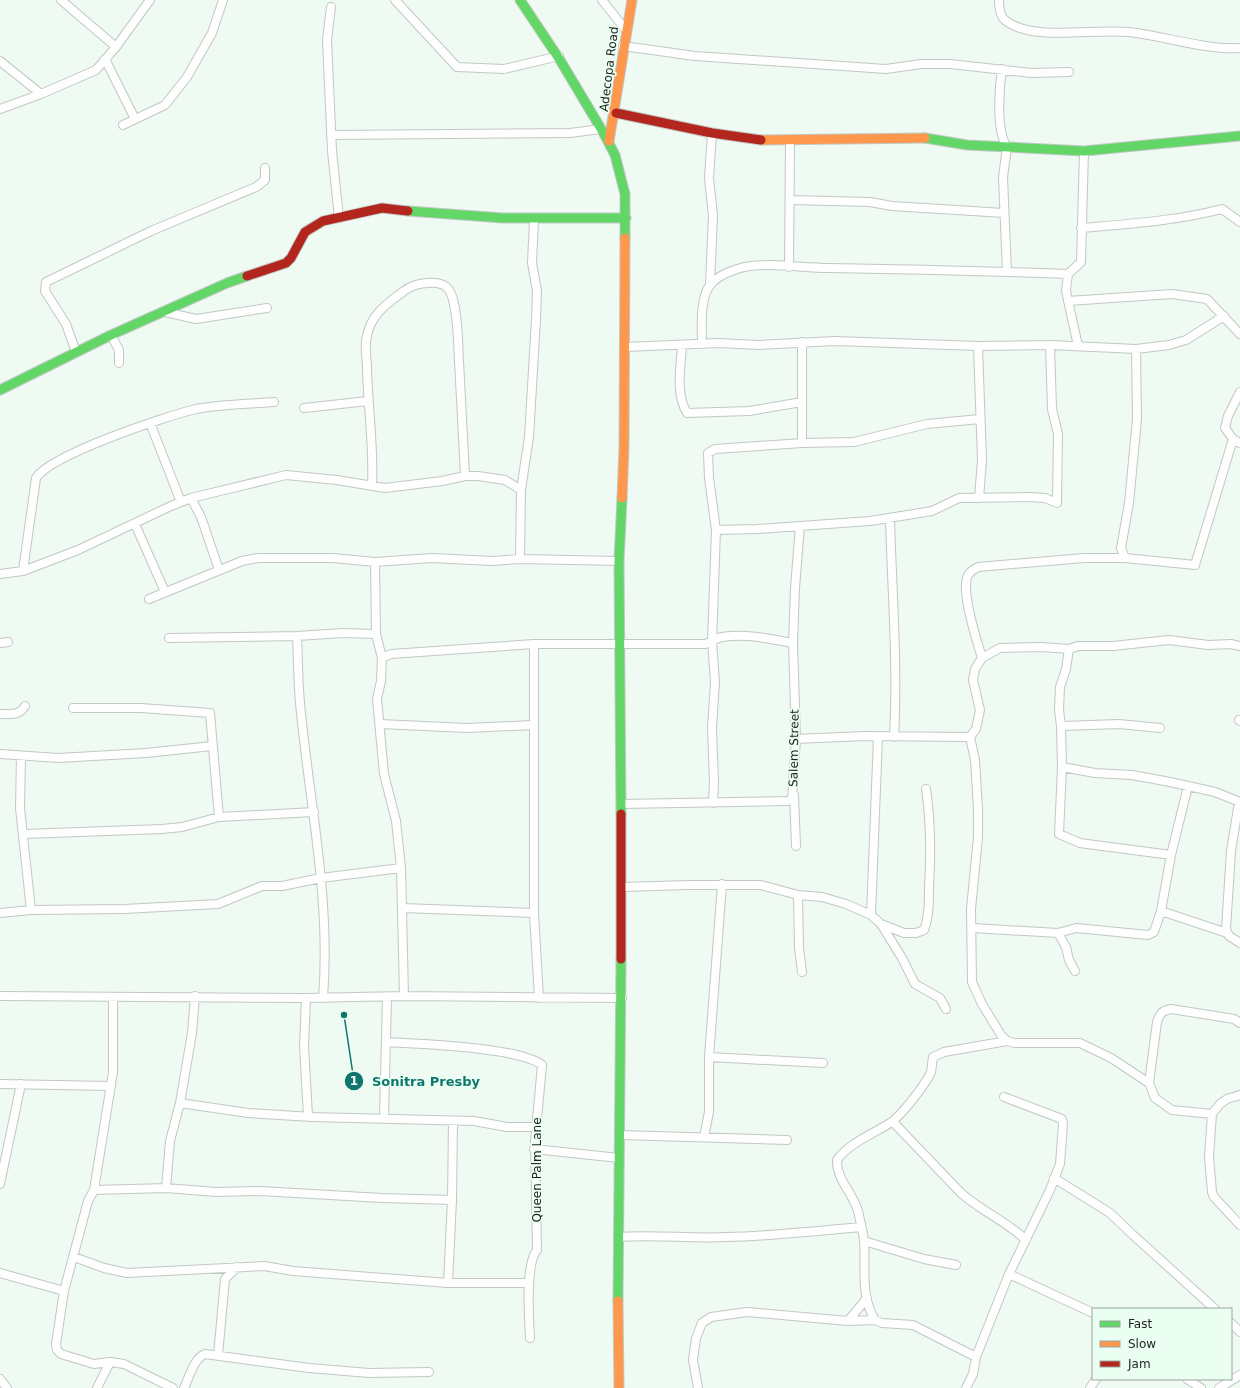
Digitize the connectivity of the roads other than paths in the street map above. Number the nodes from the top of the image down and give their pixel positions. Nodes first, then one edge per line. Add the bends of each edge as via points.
1 (61, 0) edge
2 (150, 0) edge
3 (223, 0) edge
4 (395, 0) edge
5 (520, 0) edge
6 (602, 0) edge
7 (632, 0) edge
8 (999, 0) edge
9 (331, 7) dead end
10 (626, 29) junction
11 (623, 46) junction
12 (116, 47) junction
13 (1240, 48) edge
14 (559, 56) junction
15 (105, 59) junction
16 (0, 61) edge
17 (1002, 70) junction
18 (1069, 72) dead end
19 (41, 94) junction
20 (0, 109) edge
21 (616, 113) junction
22 (135, 119) junction
23 (123, 125) dead end
24 (601, 129) junction
25 (712, 133) junction
26 (331, 135) junction
27 (1240, 136) edge
28 (609, 141) junction
29 (790, 141) junction
30 (1007, 147) junction
31 (1084, 151) junction
32 (265, 168) dead end
33 (790, 200) junction
34 (1004, 213) junction
35 (339, 218) junction
36 (626, 218) junction
37 (534, 220) junction
38 (1240, 222) edge
39 (1081, 228) junction
40 (790, 267) junction
41 (1007, 272) junction
42 (1068, 274) junction
43 (710, 284) junction
44 (1068, 301) junction
45 (267, 308) dead end
46 (165, 312) junction
47 (1224, 316) junction
48 (1240, 334) edge
49 (111, 335) junction
50 (802, 342) junction
51 (702, 344) junction
52 (682, 345) junction
53 (1050, 345) junction
54 (978, 346) junction
55 (1078, 346) junction
56 (625, 347) junction
57 (1136, 349) junction
58 (76, 352) junction
59 (119, 363) dead end
60 (0, 390) edge
61 (1240, 392) edge
62 (368, 401) junction
63 (274, 402) dead end
64 (802, 402) junction
65 (304, 408) dead end
66 (980, 419) junction
67 (150, 423) junction
68 (1236, 441) edge
69 (802, 443) junction
70 (465, 476) junction
71 (372, 486) junction
72 (521, 490) junction
73 (191, 498) junction
74 (979, 498) junction
75 (181, 502) junction
76 (890, 519) junction
77 (135, 524) junction
78 (800, 526) junction
79 (716, 530) junction
80 (1125, 558) junction
81 (520, 559) junction
82 (619, 561) junction
83 (375, 562) junction
84 (219, 570) junction
85 (23, 571) junction
86 (0, 574) edge
87 (165, 592) junction
88 (149, 599) dead end
89 (376, 634) junction
90 (297, 636) junction
91 (169, 638) dead end
92 (712, 642) junction
93 (793, 643) junction
94 (534, 644) junction
95 (619, 644) junction
96 (1240, 646) edge
97 (1069, 649) junction
98 (382, 658) junction
99 (982, 658) junction
100 (25, 706) dead end
101 (73, 708) dead end
102 (0, 714) edge
103 (380, 724) junction
104 (533, 725) junction
105 (1061, 726) junction
106 (1160, 728) dead end
107 (878, 737) junction
108 (894, 737) junction
109 (970, 737) junction
110 (796, 739) junction
111 (212, 746) junction
112 (0, 754) edge
113 (21, 756) junction
114 (1062, 767) junction
115 (1188, 786) junction
116 (926, 789) dead end
117 (794, 794) junction
118 (1240, 802) edge
119 (713, 803) junction
120 (621, 804) junction
121 (314, 812) junction
122 (219, 818) junction
123 (24, 834) junction
124 (796, 846) dead end
125 (1170, 856) junction
126 (401, 868) junction
127 (321, 878) junction
128 (722, 884) junction
129 (622, 888) junction
130 (798, 895) junction
131 (402, 908) junction
132 (31, 910) junction
133 (1160, 911) junction
134 (0, 913) edge
135 (534, 913) junction
136 (870, 915) junction
137 (881, 924) junction
138 (972, 928) junction
139 (1058, 933) junction
140 (1227, 933) junction
141 (1240, 943) edge
142 (1075, 971) dead end
143 (802, 972) dead end
144 (0, 996) edge
145 (195, 996) junction
146 (404, 996) junction
147 (387, 997) junction
148 (113, 998) junction
149 (306, 998) junction
150 (323, 998) junction
151 (539, 998) junction
152 (622, 998) junction
153 (946, 1008) dead end
154 (1240, 1024) edge
155 (1007, 1041) junction
156 (386, 1042) junction
157 (709, 1057) junction
158 (823, 1063) dead end
159 (1149, 1083) junction
160 (0, 1084) edge
161 (21, 1084) junction
162 (111, 1086) junction
163 (1240, 1095) edge
164 (1004, 1097) dead end
165 (180, 1103) junction
166 (1212, 1114) junction
167 (308, 1116) junction
168 (384, 1118) junction
169 (453, 1122) junction
170 (893, 1122) junction
171 (535, 1127) junction
172 (620, 1135) junction
173 (704, 1137) junction
174 (787, 1140) dead end
175 (534, 1149) junction
176 (619, 1158) junction
177 (1054, 1178) junction
178 (0, 1184) edge
179 (166, 1188) junction
180 (94, 1190) junction
181 (452, 1200) junction
182 (1240, 1225) edge
183 (861, 1227) junction
184 (618, 1237) junction
185 (1026, 1240) junction
186 (864, 1241) junction
187 (74, 1257) junction
188 (956, 1265) dead end
189 (237, 1267) junction
190 (214, 1268) junction
191 (0, 1273) edge
192 (1009, 1274) junction
193 (225, 1279) junction
194 (448, 1283) junction
195 (529, 1283) junction
196 (64, 1291) junction
197 (867, 1298) junction
198 (1214, 1308) edge
199 (1092, 1313) edge
200 (875, 1320) junction
201 (848, 1321) junction
202 (1232, 1325) edge
203 (1240, 1332) edge
204 (530, 1338) dead end
205 (218, 1355) junction
206 (976, 1357) junction
207 (110, 1362) junction
208 (429, 1372) dead end
209 (1240, 1375) edge
210 (0, 1379) edge
211 (1188, 1380) edge
212 (1232, 1381) junction
213 (7, 1388) edge
214 (97, 1388) edge
215 (174, 1388) edge
216 (184, 1388) edge
217 (619, 1388) edge
218 (698, 1388) edge
219 (966, 1388) edge
220 (1200, 1388) edge
221 (1219, 1388) edge
222 (1238, 1388) edge

1 - 12 street
2 - 12 street
3 - 22 street via 212,33 187,77 165,105
4 - 14 street via 457,67 504,69
5 - 14 street
6 - 10 street
7 - 10 street, Adecopa Road
8 - 13 street via 999,13 1003,19 1029,30 1067,33 1128,32
9 - 26 street via 327,40
10 - 11 street, Adecopa Road
11 - 17 street via 695,56 788,63 886,69 921,64 950,64
11 - 21 street, Adecopa Road
12 - 15 street
14 - 24 street
15 - 19 street via 96,70
15 - 22 street
16 - 19 street
17 - 18 street
17 - 30 street via 999,105 1003,141
19 - 20 street
21 - 25 street
21 - 28 street, Adecopa Road
22 - 23 street
24 - 26 street via 570,133
24 - 28 street
25 - 29 street via 759,140
25 - 43 street via 709,178 713,216
26 - 35 street
27 - 31 street
28 - 36 street via 623,179
29 - 30 street via 932,138 966,145
29 - 33 street
30 - 31 street
30 - 34 street via 1003,177
31 - 39 street
32 - 58 street via 265,180 256,187 151,231 46,282 45,291 66,324
33 - 34 street via 870,202 892,206
33 - 40 street
34 - 41 street
35 - 37 street via 382,208 445,215
35 - 46 street via 323,221 305,232 286,263 227,283
36 - 37 street
36 - 56 street
37 - 72 street via 532,263 537,291 536,319 529,436
38 - 39 street via 1222,209 1153,222
39 - 42 street via 1081,262
40 - 41 street
40 - 43 street via 745,267 729,272
41 - 42 street
42 - 44 street
43 - 51 street via 704,297
44 - 47 street via 1188,295 1207,299
44 - 55 street
45 - 46 street via 196,319
46 - 49 street
47 - 48 street
47 - 57 street via 1186,340
49 - 58 street
49 - 59 street via 119,350
50 - 51 street via 759,345
50 - 54 street
50 - 64 street
51 - 52 street
52 - 56 street
52 - 64 street via 681,403 687,413 749,411
53 - 54 street
53 - 55 street
53 - 74 street via 1052,409 1058,434 1057,503 1046,498
54 - 66 street
55 - 57 street
56 - 82 street
57 - 80 street via 1137,419 1129,503 1121,548
58 - 60 street
61 - 68 street via 1225,428
62 - 65 street
62 - 70 street via 366,337 370,323 378,312 410,286 445,286 452,294 457,328
62 - 71 street
63 - 67 street via 196,409
64 - 69 street
66 - 69 street via 926,424 854,442
66 - 74 street via 982,460
67 - 75 street
67 - 85 street via 92,445 40,472 36,478
68 - 80 street via 1195,565
69 - 79 street via 711,450 707,458
70 - 71 street via 402,487
70 - 72 street via 505,480
71 - 73 street via 286,475
72 - 81 street
73 - 75 street
73 - 84 street via 201,517
74 - 76 street via 959,498 932,511
75 - 77 street
76 - 78 street
76 - 108 street via 895,636 893,643 897,679
77 - 85 street
77 - 87 street
78 - 79 street
78 - 93 street, Salem Street
79 - 92 street
80 - 99 street via 1084,558 978,567 972,570 967,581 968,607
81 - 82 street
81 - 83 street via 492,561 432,558
82 - 95 street
83 - 84 street via 333,558 258,558
83 - 89 street
84 - 87 street
85 - 86 street
87 - 88 street
89 - 90 street
89 - 98 street
90 - 91 street
90 - 121 street via 300,703
92 - 93 street via 721,637 758,637
92 - 95 street via 688,645
92 - 119 street
93 - 110 street, Salem Street
94 - 95 street
94 - 98 street via 391,654
94 - 104 street
95 - 120 street
96 - 97 street via 1169,640 1113,646 1078,646
97 - 99 street via 1000,648
97 - 105 street via 1060,687 1058,710
98 - 103 street via 377,699
99 - 109 street via 975,669 973,680 980,710 976,729
100 - 102 street via 18,714
101 - 111 street via 141,708 210,713
103 - 104 street via 467,728
103 - 126 street via 384,774 396,821
104 - 135 street
105 - 106 street via 1119,724
105 - 114 street
107 - 108 street
107 - 110 street
107 - 136 street
108 - 109 street
109 - 138 street via 975,760 978,809
110 - 117 street, Salem Street
111 - 113 street via 58,758
111 - 122 street
112 - 113 street
113 - 123 street via 20,808
114 - 115 street via 1095,773 1132,775
114 - 125 street via 1059,834 1080,843
115 - 118 street via 1215,792
115 - 125 street
116 - 137 street via 931,840 926,925 924,930 916,933 904,933
117 - 119 street, Salem Street via 788,801
117 - 124 street
118 - 140 street via 1231,851
119 - 120 street, Salem Street
120 - 129 street
121 - 122 street
121 - 127 street
122 - 123 street via 162,829
123 - 132 street
125 - 133 street
126 - 127 street
126 - 131 street
127 - 132 street via 282,886 262,886 218,904
127 - 150 street via 326,939
128 - 129 street
128 - 130 street via 761,886
128 - 157 street
129 - 152 street
130 - 136 street via 822,897
130 - 143 street
131 - 135 street
131 - 146 street
132 - 134 street
133 - 139 street via 1154,932 1148,935 1076,928
133 - 140 street
135 - 151 street
136 - 137 street
137 - 153 street via 915,984 940,998
138 - 139 street
138 - 155 street via 972,982 982,1004
139 - 142 street
140 - 141 street
144 - 148 street
145 - 148 street
145 - 149 street
145 - 165 street via 192,1033
146 - 147 street
146 - 151 street
147 - 150 street
147 - 156 street
148 - 162 street via 114,1046
149 - 150 street
149 - 167 street via 304,1046
151 - 152 street
152 - 172 street
154 - 159 street via 1234,1019 1171,1009 1163,1011 1159,1014 1157,1022
155 - 159 street via 1080,1043 1111,1058
155 - 170 street via 944,1052 933,1057 931,1072 920,1090
156 - 168 street
156 - 171 street, Queen Palm Lane via 473,1049 538,1061 542,1065 542,1072
157 - 158 street
157 - 173 street via 709,1106
159 - 166 street via 1155,1098 1172,1110
160 - 161 street
161 - 162 street
161 - 178 street
162 - 180 street
163 - 166 street via 1227,1099
164 - 177 street via 1062,1119 1060,1164
165 - 167 street via 248,1113
165 - 179 street via 170,1141
166 - 182 street via 1209,1156 1212,1192
167 - 168 street
168 - 169 street
169 - 171 street via 474,1121 507,1127
169 - 181 street
170 - 183 street via 861,1140 841,1154 837,1160 839,1173 857,1208
170 - 185 street via 972,1203
171 - 175 street, Queen Palm Lane
172 - 173 street
172 - 176 street
173 - 174 street
175 - 176 street
175 - 195 street, Queen Palm Lane via 537,1250 533,1254
176 - 184 street
177 - 185 street
177 - 198 street via 1110,1213
179 - 180 street
179 - 181 street
180 - 187 street via 88,1201
181 - 194 street
183 - 184 street via 727,1237
183 - 186 street
184 - 217 street
185 - 192 street
186 - 188 street via 924,1259
186 - 197 street via 864,1285
187 - 190 street via 127,1273
187 - 196 street
189 - 190 street
189 - 193 street
189 - 194 street via 264,1266 294,1271
190 - 193 street
191 - 196 street
192 - 199 street
192 - 206 street
193 - 205 street
194 - 195 street
195 - 204 street, Queen Palm Lane
196 - 207 street via 57,1350 61,1354 94,1364
197 - 200 street via 869,1311
197 - 201 street
200 - 201 street
200 - 206 street via 882,1323 914,1325
201 - 218 street via 747,1312 711,1318 702,1323 696,1338 692,1360
202 - 203 street
205 - 208 street via 309,1368
205 - 216 street via 201,1355
206 - 219 street via 973,1374
207 - 214 street
207 - 215 street via 124,1364
209 - 212 street
210 - 213 street
211 - 220 street
212 - 221 street
212 - 222 street

